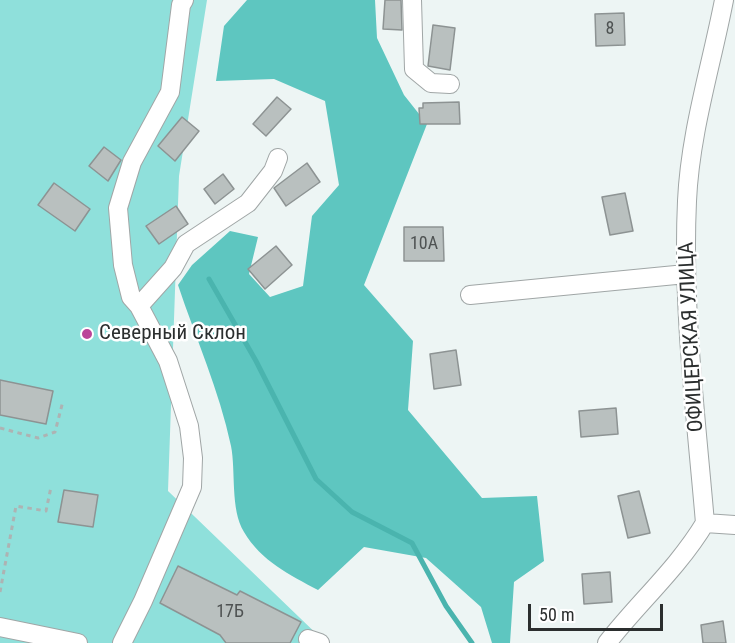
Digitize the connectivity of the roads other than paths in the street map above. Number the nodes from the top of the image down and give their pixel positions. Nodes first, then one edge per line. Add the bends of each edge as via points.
1 (184, 0) edge
2 (412, 0) edge
3 (724, 0) edge
4 (726, 33) edge
5 (450, 84) dead end
6 (278, 158) dead end
7 (686, 274) junction
8 (470, 295) dead end
9 (139, 306) junction
10 (705, 523) junction
11 (735, 525) edge
12 (0, 627) edge
13 (78, 643) edge
14 (122, 643) edge
15 (607, 643) edge

1 - 9 street via 170,92 132,162 118,208 123,265 131,297
2 - 5 street via 414,69 431,83
3 - 4 street, ОФИЦЕРСКАЯ УЛИЦА
4 - 7 street, ОФИЦЕРСКАЯ УЛИЦА via 695,133 687,199
6 - 9 street via 248,204 186,244 172,268
7 - 8 street
7 - 10 street, ОФИЦЕРСКАЯ УЛИЦА
9 - 14 street via 168,361 189,426 192,487
10 - 11 street
10 - 15 street via 663,580
12 - 13 street

